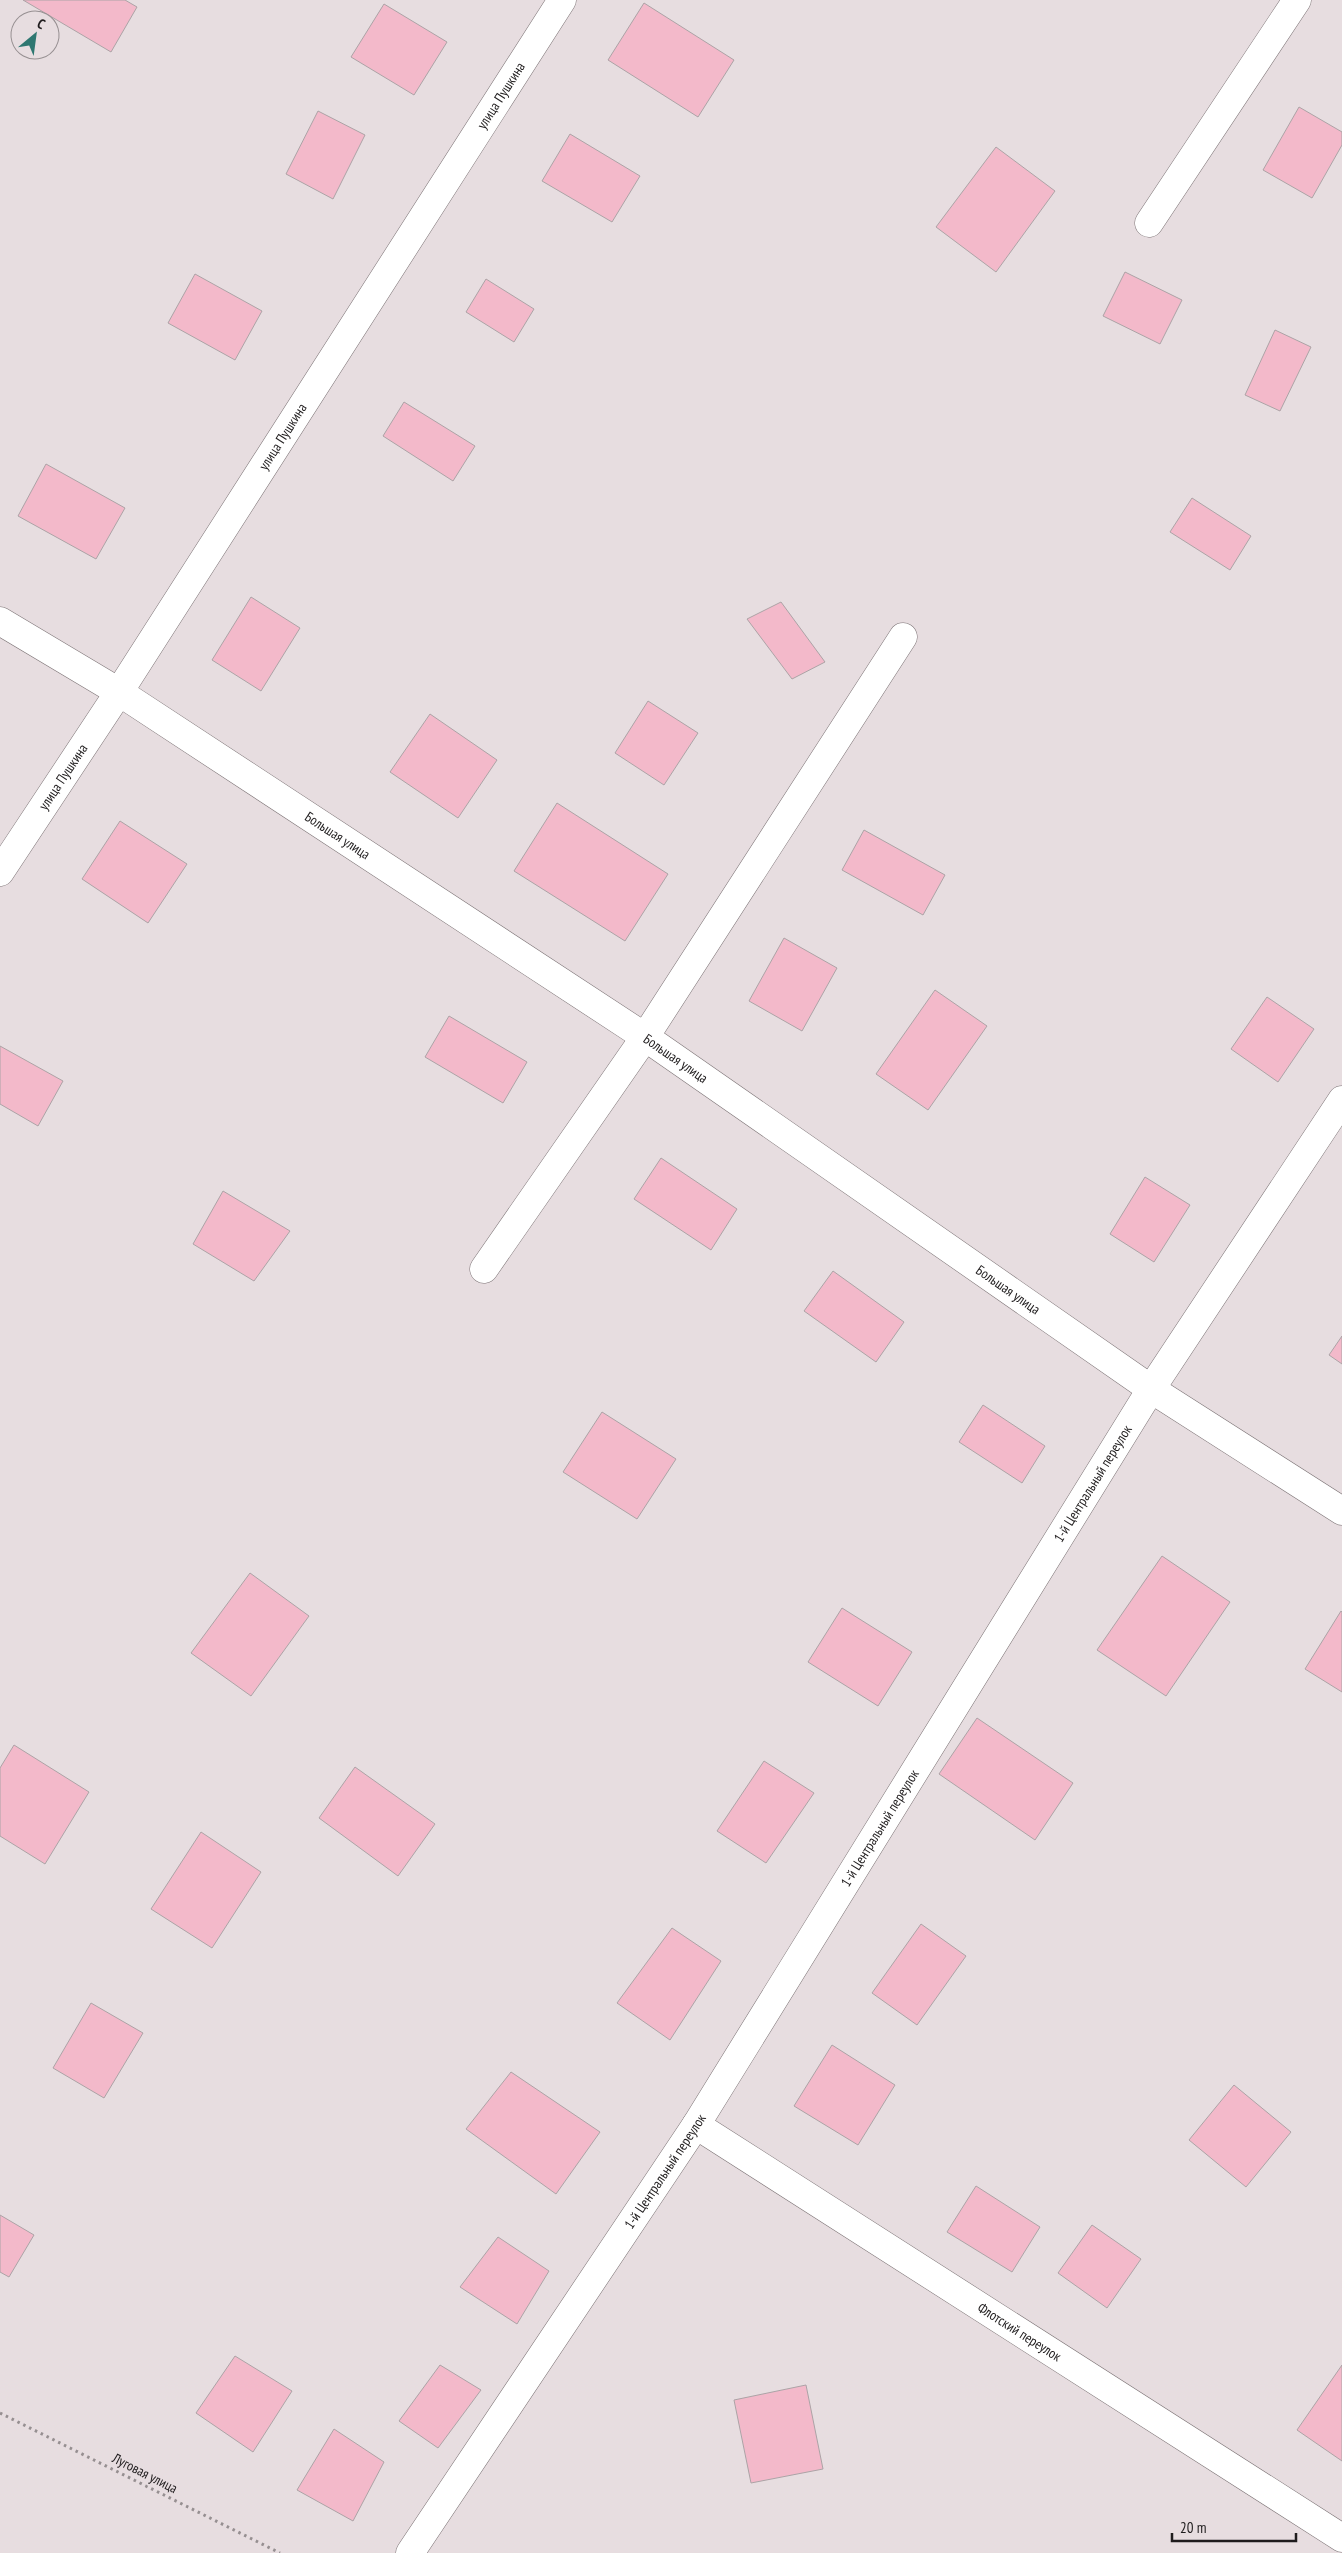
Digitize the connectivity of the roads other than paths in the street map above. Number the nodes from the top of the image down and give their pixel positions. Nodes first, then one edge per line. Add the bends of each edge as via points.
1 (562, 0) edge
2 (1297, 0) edge
3 (1148, 224) dead end
4 (0, 621) edge
5 (903, 636) dead end
6 (119, 692) junction
7 (0, 872) edge
8 (645, 1037) junction
9 (1342, 1100) edge
10 (484, 1270) dead end
11 (1151, 1388) junction
12 (1342, 1511) edge
13 (696, 2125) junction
14 (1342, 2538) edge
15 (410, 2553) edge

1 - 6 street, улица Пушкина
2 - 3 street
4 - 6 street, Большая улица
5 - 8 street
6 - 7 street, улица Пушкина
6 - 8 street, Большая улица
8 - 10 street
8 - 11 street, Большая улица
9 - 11 street, 1-й Центральный переулок
11 - 12 street, Большая улица
11 - 13 street, 1-й Центральный переулок
13 - 14 street, Флотский переулок
13 - 15 street, 1-й Центральный переулок

